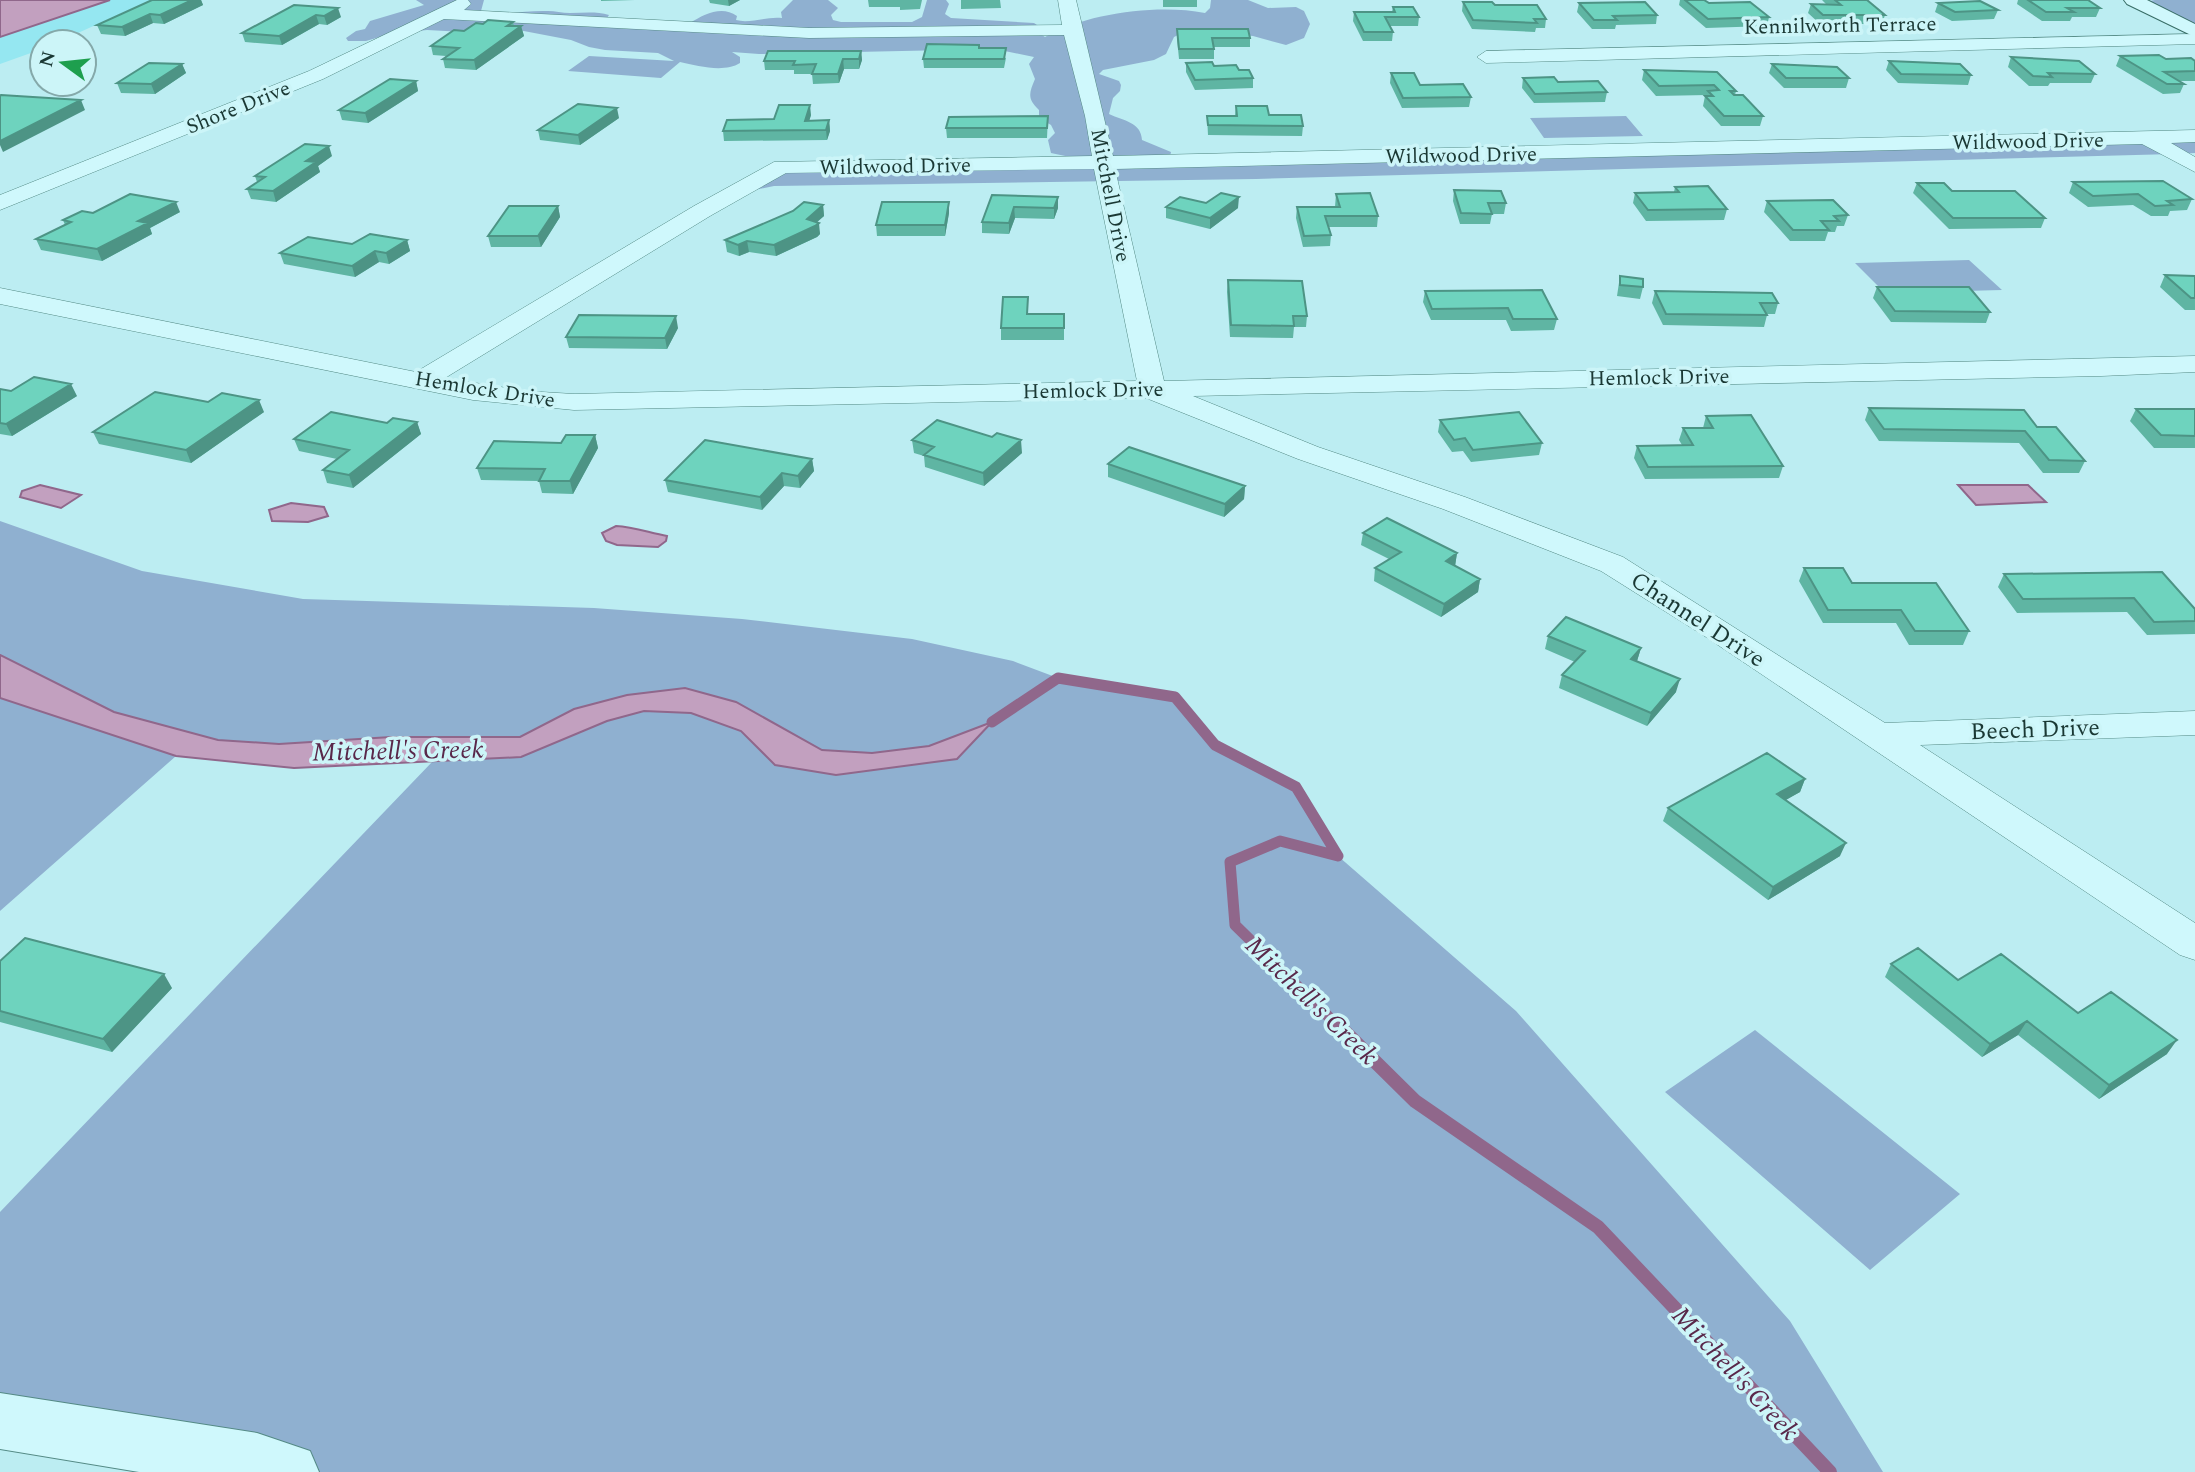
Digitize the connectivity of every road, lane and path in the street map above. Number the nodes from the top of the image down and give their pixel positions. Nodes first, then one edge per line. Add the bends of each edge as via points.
1 (470, 0) edge
2 (1067, 0) edge
3 (2133, 0) edge
4 (441, 14) junction
5 (1072, 30) junction
6 (2195, 31) edge
7 (2195, 39) edge
8 (1486, 57) dead end
9 (2195, 136) edge
10 (2146, 138) junction
11 (2184, 153) edge
12 (2195, 166) edge
13 (1105, 172) junction
14 (0, 203) edge
15 (0, 296) edge
16 (2195, 363) edge
17 (423, 380) junction
18 (1152, 390) junction
19 (2195, 723) edge
20 (1874, 735) junction
21 (2195, 944) edge
22 (0, 1421) edge
23 (289, 1472) edge

1 - 4 street, Shore Drive
2 - 5 street, Mitchell Drive
3 - 6 main road
4 - 5 street via 809,33
4 - 14 street, Shore Drive via 316,75
5 - 13 street, Mitchell Drive
7 - 8 street, Kennilworth Terrace
9 - 10 street, Wildwood Drive
10 - 11 street
10 - 13 street, Wildwood Drive
11 - 12 street
11 - 13 street, Wildwood Drive
13 - 17 street, Wildwood Drive via 774,186 735,194
13 - 18 street, Mitchell Drive
15 - 17 street, Hemlock Drive
16 - 18 street, Hemlock Drive
17 - 18 street, Hemlock Drive via 525,399 574,401
18 - 20 street, Channel Drive via 1308,453 1612,564
19 - 20 street, Beech Drive
20 - 21 street, Channel Drive
22 - 23 main road via 257,1462

